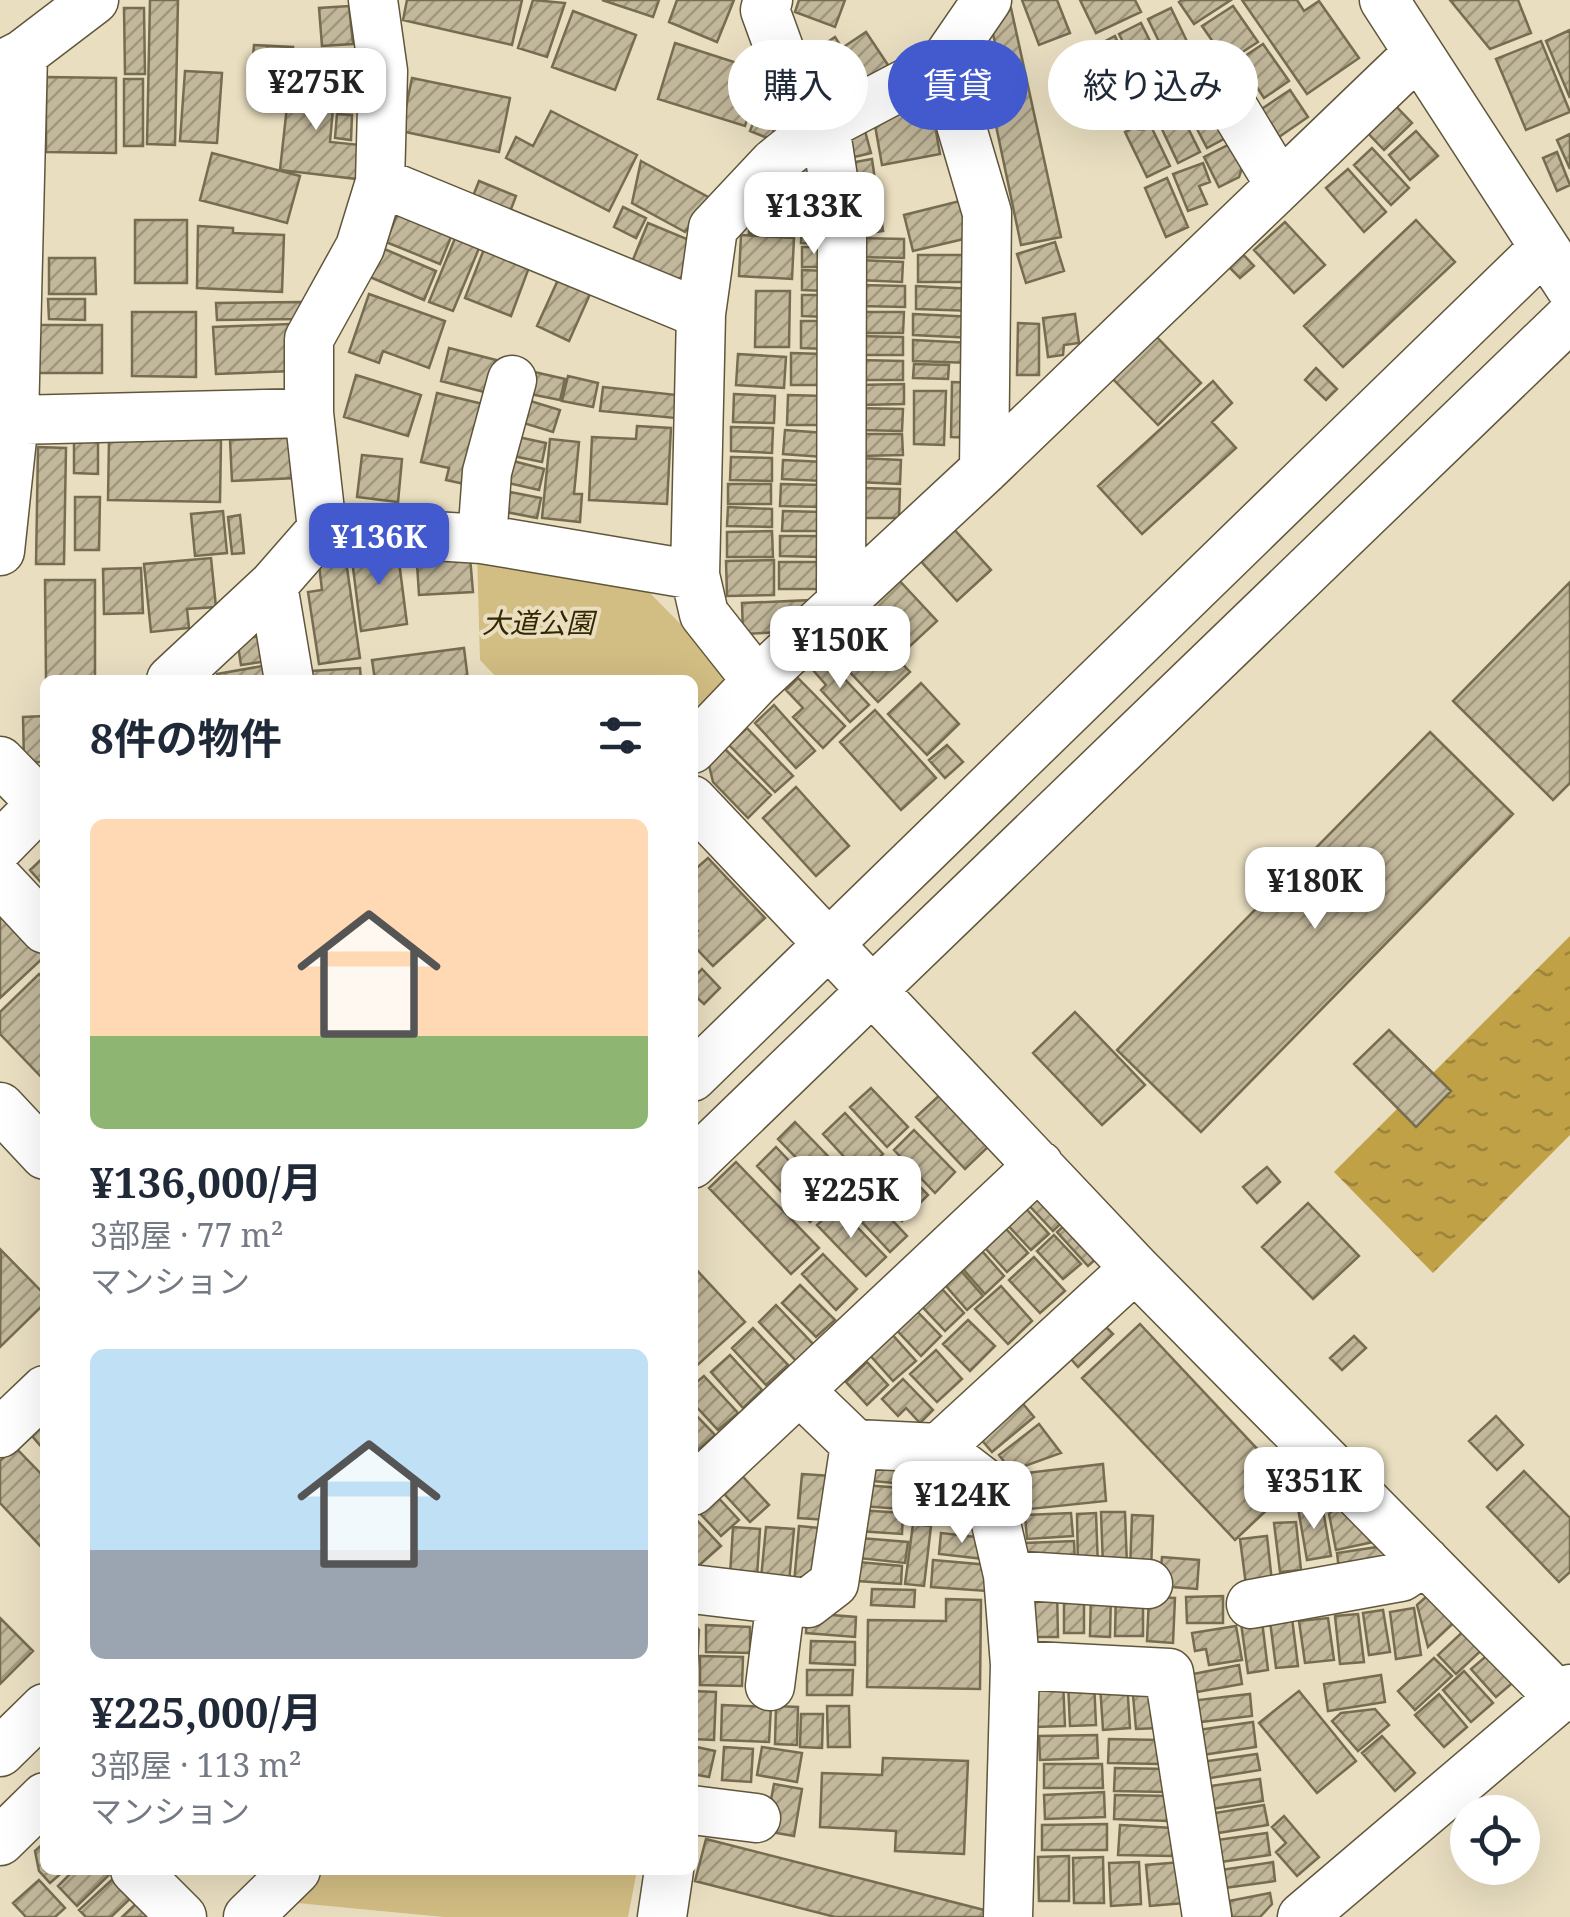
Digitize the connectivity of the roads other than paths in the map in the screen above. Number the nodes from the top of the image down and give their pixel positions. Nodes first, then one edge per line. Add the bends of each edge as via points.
1 (94, 0) edge
2 (372, 0) edge
3 (768, 0) edge
4 (987, 0) edge
5 (1384, 0) edge
6 (778, 40) edge
7 (960, 40) edge
8 (1417, 54) junction
9 (12, 60) edge
10 (817, 130) joint
11 (962, 130) edge
12 (1246, 130) edge
13 (380, 182) junction
14 (1280, 186) junction
15 (1544, 248) junction
16 (1570, 287) edge
17 (701, 314) junction
18 (1570, 316) edge
19 (512, 380) dead end
20 (309, 414) junction
21 (14, 420) junction
22 (984, 470) junction
23 (322, 529) junction
24 (482, 539) junction
25 (0, 551) edge
26 (695, 574) junction
27 (273, 584) junction
28 (841, 602) junction
29 (177, 675) edge
30 (288, 675) edge
31 (757, 682) junction
32 (698, 743) edge
33 (0, 760) edge
34 (40, 798) edge
35 (40, 804) edge
36 (698, 806) edge
37 (0, 846) edge
38 (0, 881) edge
39 (40, 924) edge
40 (829, 945) junction
41 (872, 990) junction
42 (698, 1071) edge
43 (0, 1107) edge
44 (40, 1150) edge
45 (698, 1158) edge
46 (1039, 1165) junction
47 (1135, 1268) junction
48 (800, 1391) junction
49 (40, 1395) edge
50 (0, 1433) edge
51 (856, 1444) junction
52 (939, 1448) junction
53 (698, 1485) edge
54 (1425, 1561) junction
55 (1008, 1576) junction
56 (1148, 1584) dead end
57 (698, 1590) edge
58 (781, 1600) junction
59 (1251, 1604) dead end
60 (1015, 1665) junction
61 (770, 1686) dead end
62 (1565, 1694) edge
63 (40, 1713) edge
64 (0, 1752) edge
65 (40, 1802) edge
66 (698, 1811) edge
67 (756, 1818) dead end
68 (0, 1841) edge
69 (140, 1875) edge
70 (291, 1875) edge
71 (668, 1875) edge
72 (182, 1917) edge
73 (248, 1917) edge
74 (662, 1917) edge
75 (1008, 1917) edge
76 (1207, 1917) edge
77 (1302, 1917) edge

1 - 9 street
2 - 13 street via 383,71
3 - 6 street via 765,10
4 - 7 street
5 - 8 street
8 - 14 street
8 - 15 street
9 - 21 street
10 - 17 street via 774,162 713,228
10 - 28 street via 842,236
11 - 22 street via 987,214
12 - 14 street
13 - 17 street
13 - 20 street via 360,246 309,339
14 - 22 street
15 - 16 street
15 - 40 street
17 - 26 street
18 - 41 street
19 - 24 street via 487,472
20 - 21 street
20 - 23 street
21 - 25 street
22 - 28 street
23 - 24 street
23 - 27 street
24 - 26 street
26 - 31 street via 704,614
27 - 29 street
27 - 30 street
28 - 31 street
31 - 32 street
33 - 34 street
35 - 37 street
36 - 40 street
38 - 39 street
40 - 41 street
40 - 42 street
41 - 45 street
41 - 46 street
43 - 44 street
46 - 47 street
46 - 48 street
47 - 52 street
47 - 54 street
48 - 51 street
48 - 53 street
49 - 50 street
51 - 52 street
51 - 58 street via 834,1583 808,1603
52 - 55 street via 987,1485
54 - 59 street via 1401,1577
54 - 62 street
55 - 56 street
55 - 60 street
57 - 58 street
58 - 61 street
60 - 75 street
60 - 76 street via 1169,1673
62 - 77 street
63 - 64 street
65 - 68 street
66 - 67 street
69 - 72 street
70 - 73 street
71 - 74 street

